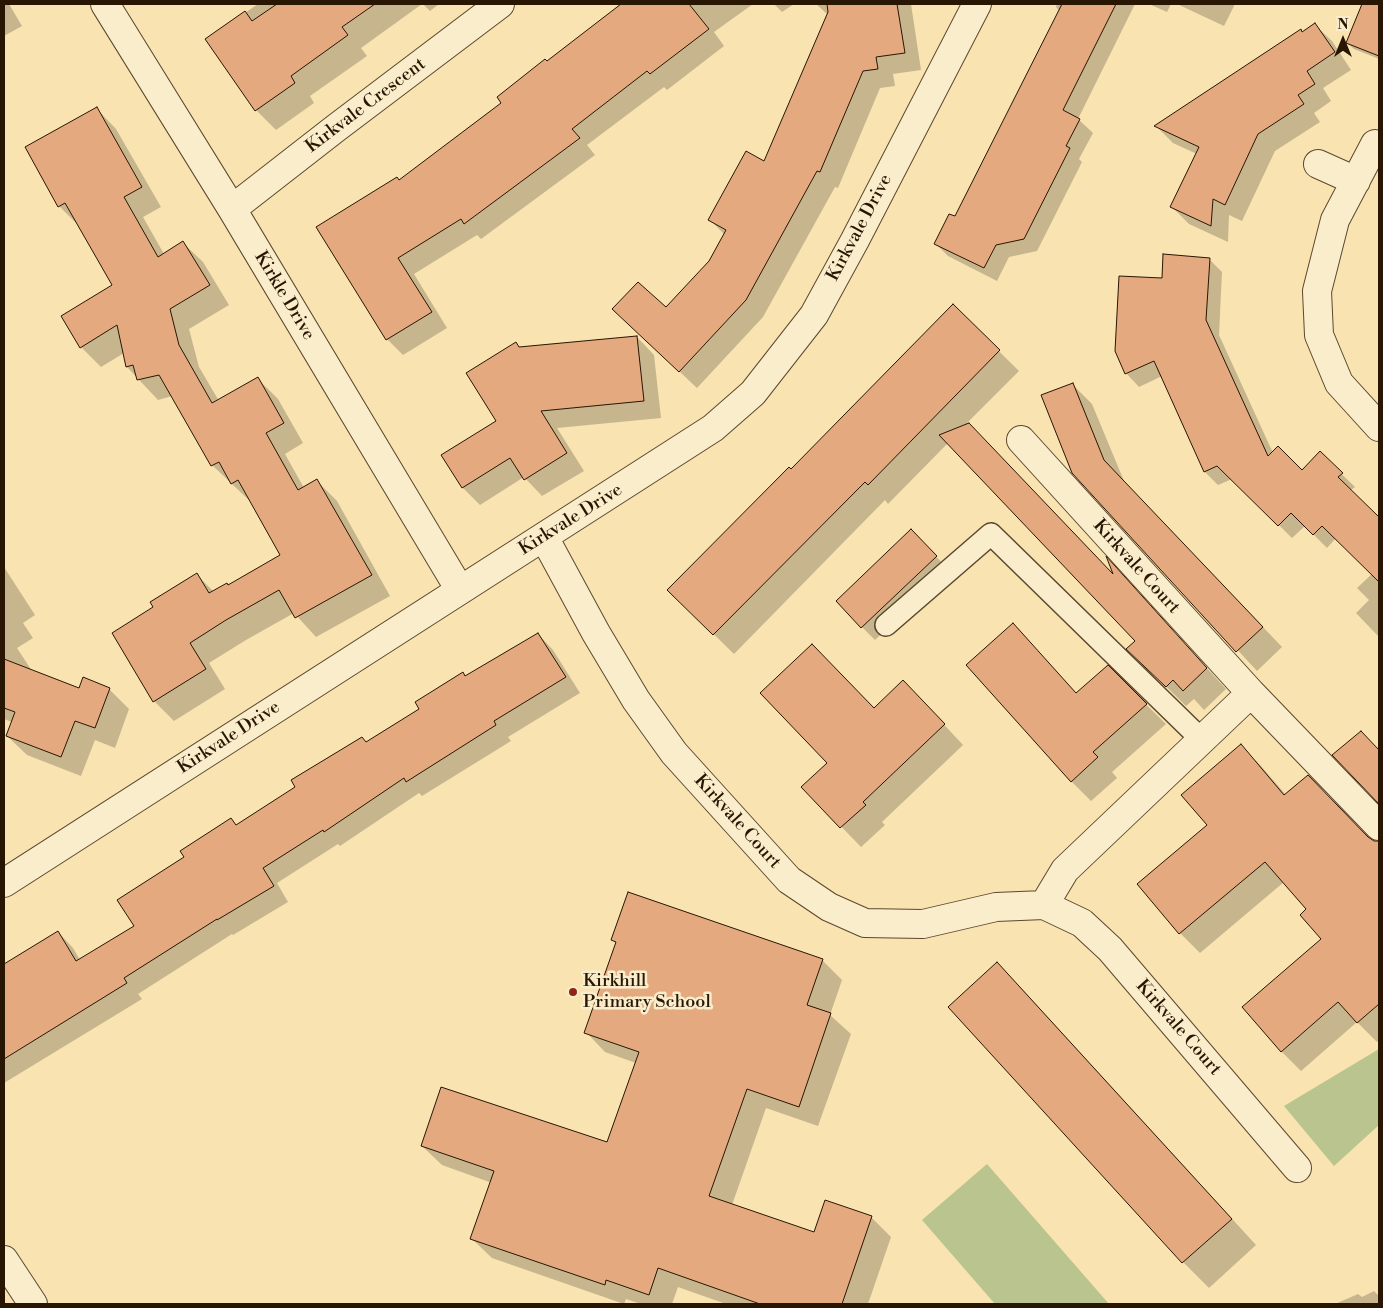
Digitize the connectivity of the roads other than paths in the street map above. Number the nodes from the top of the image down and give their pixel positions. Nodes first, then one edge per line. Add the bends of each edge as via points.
1 (105, 4) edge
2 (500, 4) edge
3 (977, 4) edge
4 (1375, 144) dead end
5 (1318, 164) dead end
6 (1356, 181) junction
7 (232, 209) junction
8 (1379, 427) edge
9 (1021, 440) dead end
10 (544, 537) junction
11 (460, 590) junction
12 (886, 625) dead end
13 (1251, 694) junction
14 (1202, 740) junction
15 (1379, 826) edge
16 (4, 883) edge
17 (1044, 905) junction
18 (1297, 1168) dead end
19 (4, 1260) edge
20 (33, 1304) edge

1 - 7 street, Kirkle Drive
2 - 7 street, Kirkvale Crescent
3 - 10 street, Kirkvale Drive via 814,315 753,393 714,428
4 - 6 street
5 - 6 street
6 - 8 street via 1335,220 1317,291 1319,335 1339,384
7 - 11 street, Kirkle Drive
9 - 13 street, Kirkvale Court
10 - 11 street, Kirkvale Drive
10 - 17 street, Kirkvale Court via 636,700 674,753 789,880 829,907 865,923 923,924 996,906
11 - 16 street, Kirkvale Drive
12 - 14 lane via 991,534
13 - 14 street
13 - 15 street, Kirkvale Court
14 - 17 street via 1065,870
17 - 18 street, Kirkvale Court via 1082,923 1110,949
19 - 20 street

